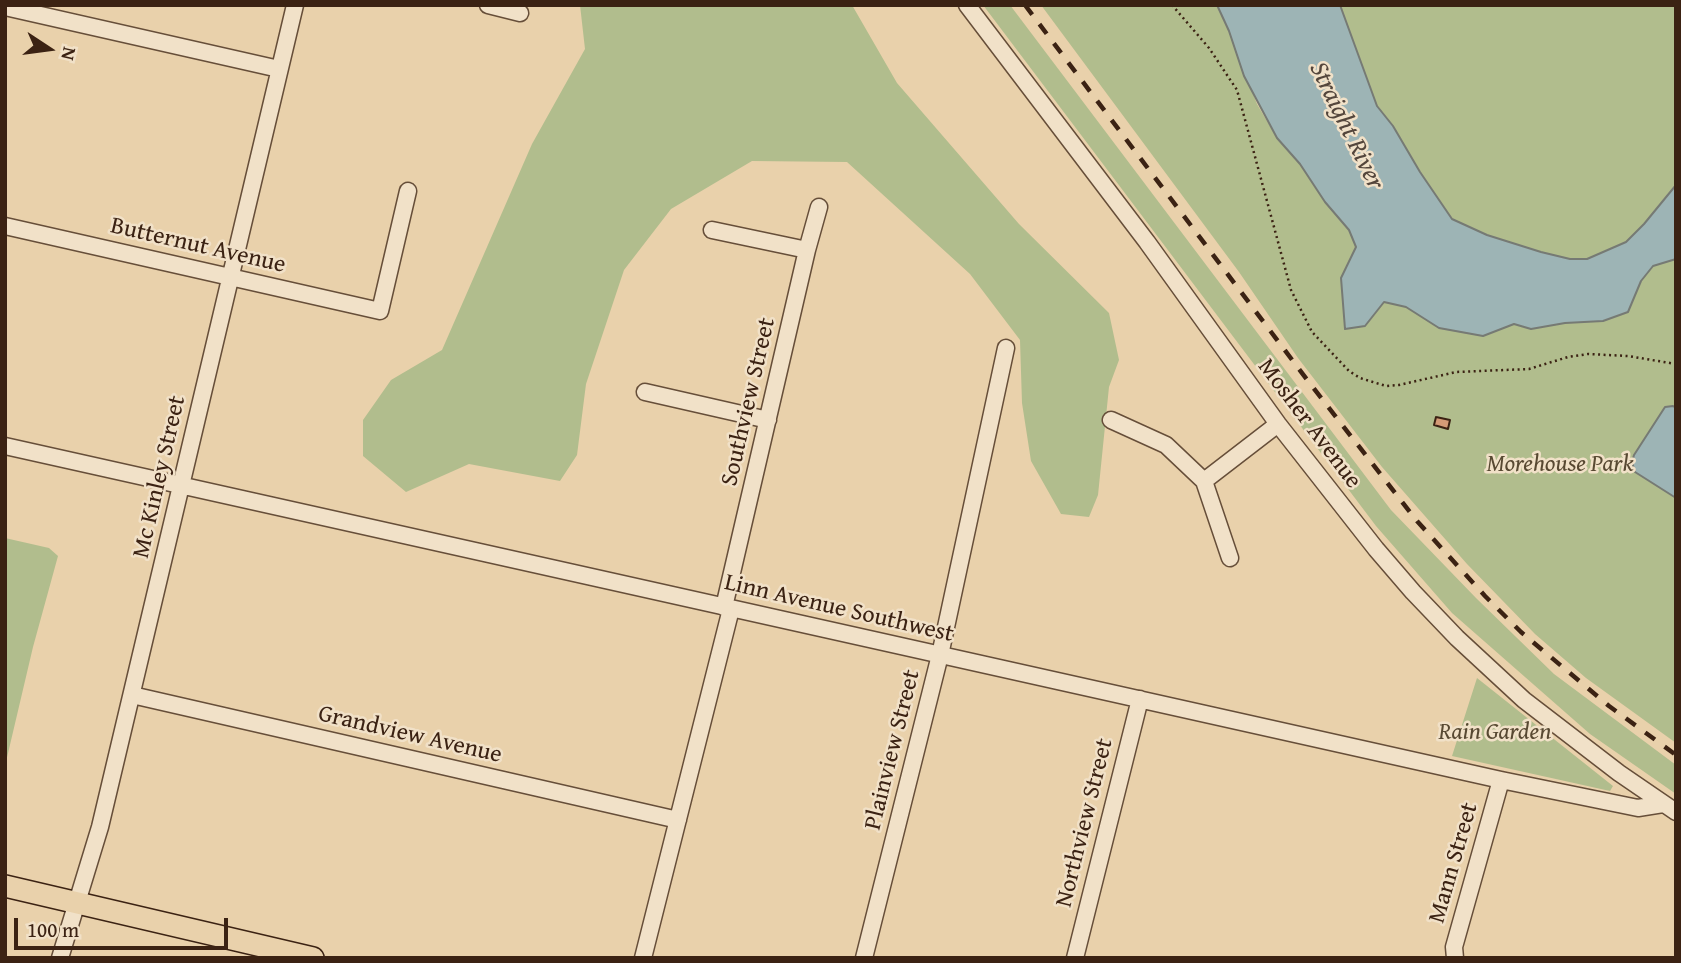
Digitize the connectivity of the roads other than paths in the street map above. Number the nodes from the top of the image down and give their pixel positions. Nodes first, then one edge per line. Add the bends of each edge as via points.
1 (295, 5) edge
2 (488, 5) edge
3 (967, 5) edge
4 (5, 7) edge
5 (520, 13) dead end
6 (279, 69) junction
7 (408, 191) dead end
8 (819, 207) dead end
9 (5, 226) edge
10 (712, 230) dead end
11 (807, 250) junction
12 (230, 277) junction
13 (1006, 348) dead end
14 (645, 392) dead end
15 (768, 420) junction
16 (1111, 420) dead end
17 (1278, 424) junction
18 (5, 446) edge
19 (1204, 481) junction
20 (181, 486) junction
21 (1230, 558) dead end
22 (728, 608) junction
23 (940, 655) junction
24 (132, 695) junction
25 (1140, 699) junction
26 (1501, 780) junction
27 (1670, 808) edge
28 (678, 820) junction
29 (5, 886) edge
30 (78, 902) junction
31 (60, 958) edge
32 (313, 958) edge
33 (643, 958) edge
34 (864, 958) edge
35 (1075, 958) edge
36 (1455, 958) edge

1 - 6 street, Mc Kinley Street
2 - 5 street
3 - 17 street, Mosher Avenue
4 - 6 street
6 - 12 street, Mc Kinley Street
7 - 12 street, Butternut Avenue via 380,311
8 - 11 street, Southview Street
9 - 12 street, Butternut Avenue
10 - 11 street
11 - 15 street, Southview Street
12 - 20 street, Mc Kinley Street
13 - 23 street, Plainview Street
14 - 15 street
15 - 22 street, Southview Street
16 - 19 street via 1166,445
17 - 19 street
17 - 27 street, Mosher Avenue via 1376,549 1457,638 1524,700
18 - 20 street, Linn Avenue Southwest
19 - 21 street
20 - 22 street, Linn Avenue Southwest
20 - 24 street, Mc Kinley Street
22 - 23 street, Linn Avenue Southwest
22 - 28 street, Southview Street
23 - 25 street, Linn Avenue Southwest
23 - 34 street, Plainview Street
24 - 28 street, Grandview Avenue
24 - 30 street, Mc Kinley Street
25 - 26 street, Linn Avenue Southwest
25 - 35 street, Northview Street
26 - 27 street, Linn Avenue Southwest via 1638,808
26 - 36 street, Mann Street via 1454,947
28 - 33 street, Southview Street
29 - 30 main road
30 - 31 street, Mc Kinley Street
30 - 32 main road

